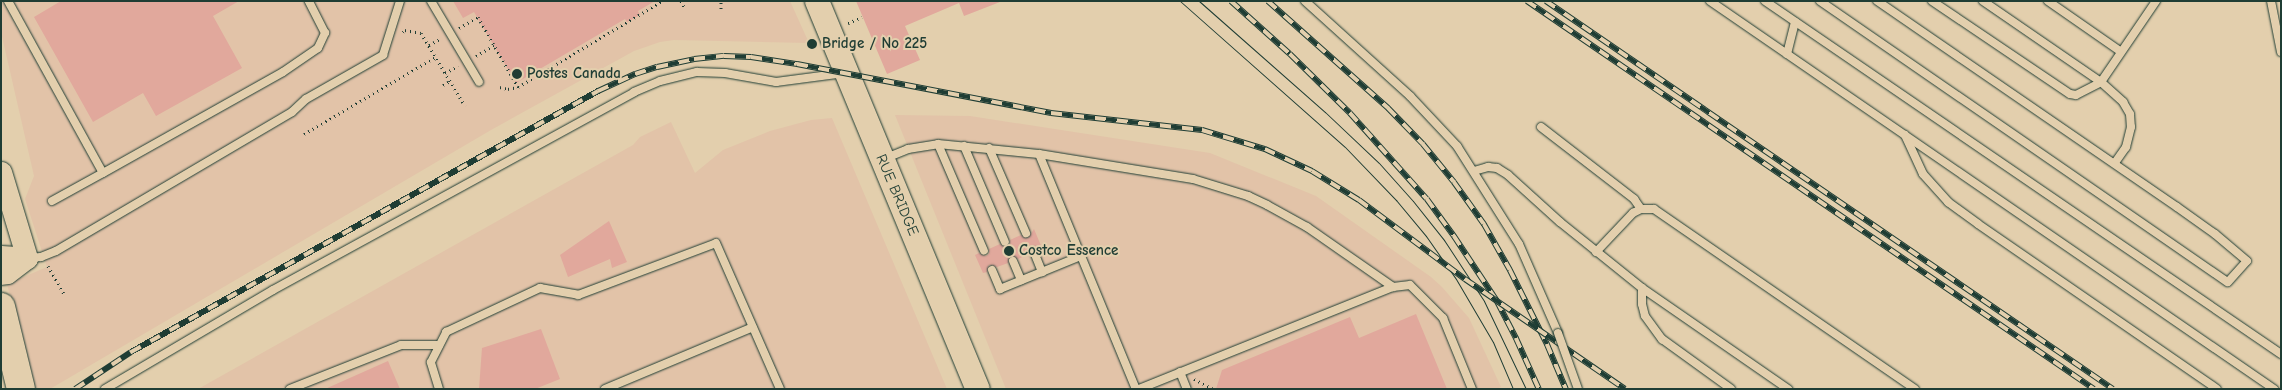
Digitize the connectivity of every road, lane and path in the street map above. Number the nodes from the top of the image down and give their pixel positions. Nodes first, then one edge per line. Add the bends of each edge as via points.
1 (8, 1) edge
2 (309, 1) edge
3 (400, 1) edge
4 (431, 1) edge
5 (662, 1) edge
6 (681, 1) edge
7 (721, 1) edge
8 (817, 1) edge
9 (1305, 1) edge
10 (1710, 1) edge
11 (1765, 1) edge
12 (1820, 1) edge
13 (1877, 1) edge
14 (1932, 1) edge
15 (1983, 1) edge
16 (2048, 1) edge
17 (2156, 1) edge
18 (2271, 1) edge
19 (685, 9) dead end
20 (721, 9) dead end
21 (862, 17) dead end
22 (478, 18) dead end
23 (1795, 22) junction
24 (848, 23) dead end
25 (388, 42) junction
26 (2120, 51) junction
27 (2281, 52) edge
28 (1786, 54) junction
29 (436, 57) junction
30 (846, 73) junction
31 (450, 81) junction
32 (479, 82) dead end
33 (2101, 82) junction
34 (443, 85) dead end
35 (500, 87) dead end
36 (518, 87) junction
37 (465, 106) dead end
38 (1540, 127) dead end
39 (304, 134) dead end
40 (1905, 135) junction
41 (938, 144) junction
42 (964, 146) junction
43 (989, 148) junction
44 (1039, 154) junction
45 (882, 159) junction
46 (2115, 164) junction
47 (1474, 171) junction
48 (1, 172) edge
49 (103, 173) junction
50 (52, 201) dead end
51 (1641, 209) junction
52 (1026, 233) dead end
53 (1005, 242) dead end
54 (984, 251) dead end
55 (1034, 252) dead end
56 (1596, 252) junction
57 (1, 256) edge
58 (1081, 256) junction
59 (35, 257) junction
60 (1013, 261) dead end
61 (992, 270) dead end
62 (1042, 272) junction
63 (1, 274) edge
64 (1021, 280) junction
65 (1392, 287) junction
66 (1642, 288) junction
67 (64, 294) dead end
68 (1, 307) edge
69 (753, 327) junction
70 (439, 345) junction
71 (2281, 354) edge
72 (1180, 372) junction
73 (1205, 384) dead end
74 (21, 389) edge
75 (105, 389) edge
76 (290, 389) edge
77 (439, 389) edge
78 (605, 389) edge
79 (780, 389) edge
80 (978, 389) edge
81 (1138, 389) edge
82 (1187, 389) edge
83 (1214, 389) edge
84 (1472, 389) edge
85 (1578, 389) edge
86 (1730, 389) edge
87 (1788, 389) edge
88 (1915, 389) edge
89 (2217, 389) edge
90 (2274, 389) edge

1 - 49 lane
2 - 49 lane via 325,33 318,48 283,72
3 - 25 lane
4 - 32 lane
5 - 36 path
6 - 19 path
7 - 20 path
8 - 30 main road, RUE BRIDGE
9 - 47 lane via 1444,130
10 - 28 lane
11 - 23 lane
12 - 46 lane via 2228,282 2246,261 2215,234
13 - 46 lane
14 - 33 lane via 2070,94 2076,95
15 - 33 lane
16 - 26 lane
17 - 26 lane
18 - 27 lane
21 - 24 path
22 - 36 path
23 - 28 lane
23 - 71 lane
25 - 29 path via 406,30 421,33
25 - 59 lane via 384,54 378,59 306,99 292,112 56,252
26 - 33 lane
28 - 40 lane
29 - 31 path
29 - 39 path
30 - 45 main road, RUE BRIDGE
30 - 75 lane via 776,82 697,72 660,81 634,92 273,290
31 - 34 path
31 - 37 path
33 - 46 lane via 2123,102 2130,114 2131,127 2126,147
35 - 36 path
38 - 51 lane via 1634,199
40 - 89 lane via 1923,174 1948,202
40 - 90 lane
41 - 42 lane
41 - 45 lane via 908,149
41 - 54 lane
42 - 43 lane
42 - 53 lane
43 - 44 lane
43 - 52 lane
44 - 58 lane
44 - 65 lane via 1193,179 1248,196 1307,227
45 - 80 main road, RUE BRIDGE
47 - 56 lane via 1497,168 1508,175
47 - 85 lane, bridge via 1519,244 1558,333
48 - 59 street
49 - 50 lane
51 - 56 lane via 1625,220
51 - 88 lane via 1658,210
55 - 62 lane
56 - 66 lane
57 - 59 street
58 - 62 lane
58 - 81 lane
59 - 63 street
59 - 67 path
60 - 64 lane
61 - 64 lane via 1000,289
62 - 64 lane
65 - 72 lane
65 - 84 lane via 1410,285 1443,318
66 - 86 lane via 1645,316 1662,339
66 - 87 lane
68 - 74 highway
69 - 70 lane via 716,243 578,295 540,288 446,332
69 - 78 lane
69 - 79 lane
70 - 76 lane via 401,345
70 - 77 lane via 431,362
72 - 81 lane
72 - 82 lane
73 - 83 path

